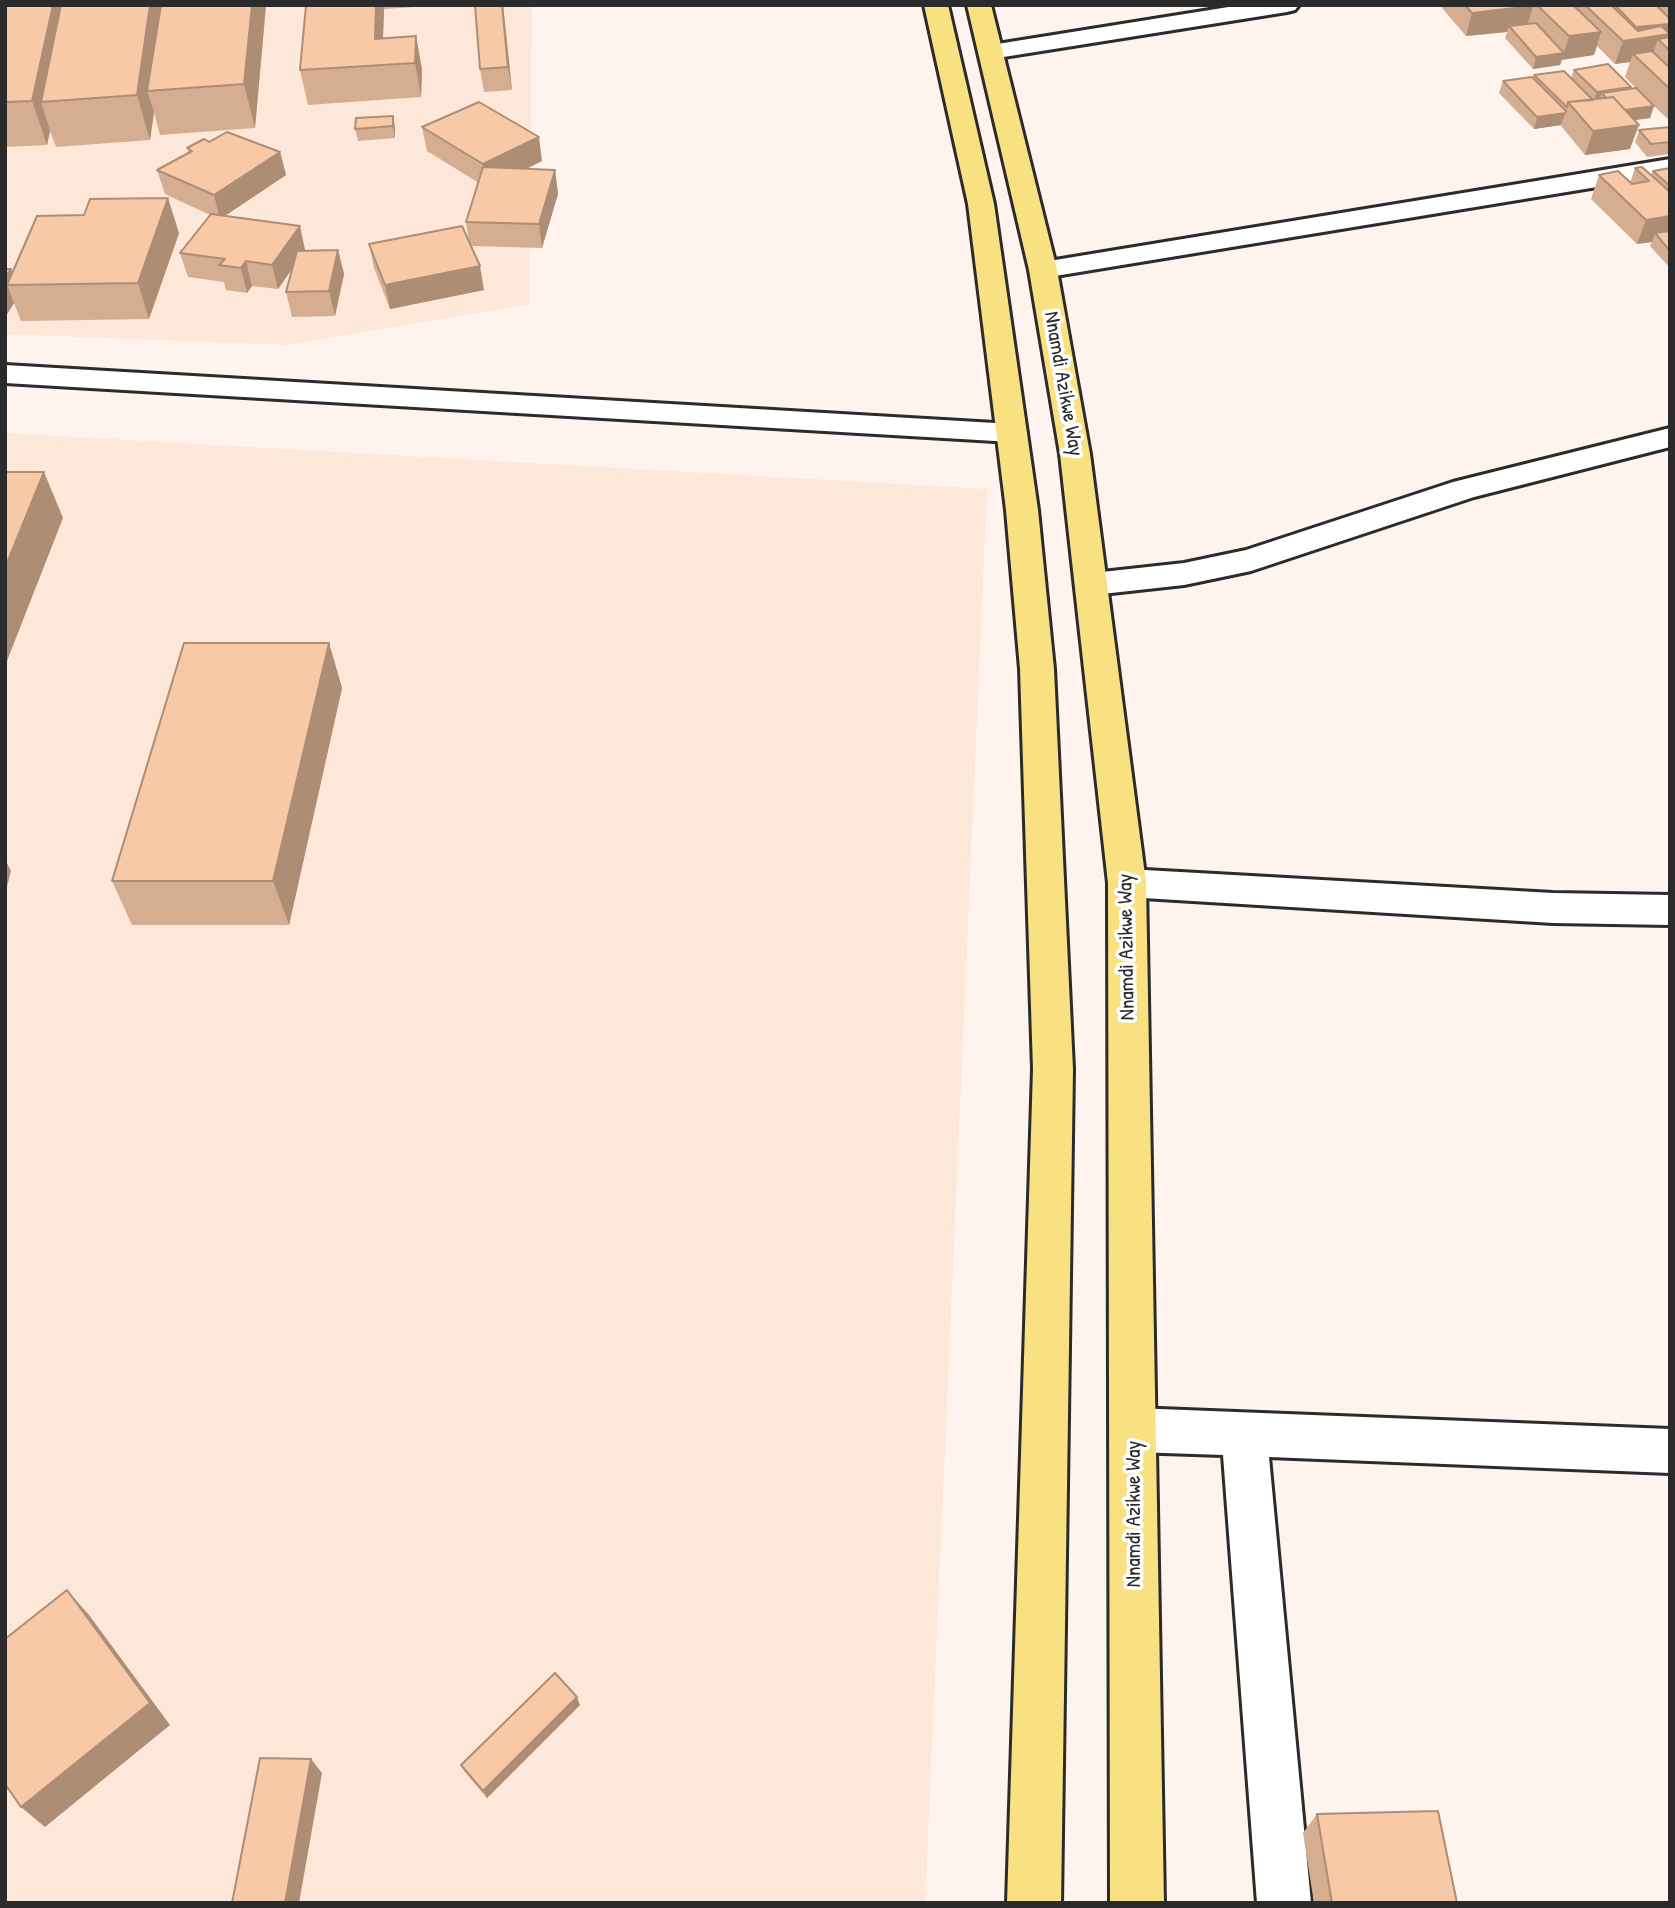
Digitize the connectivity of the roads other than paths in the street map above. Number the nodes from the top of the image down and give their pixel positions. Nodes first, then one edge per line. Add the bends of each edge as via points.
1 (936, 5) edge
2 (979, 5) edge
3 (1287, 5) edge
4 (991, 52) junction
5 (1670, 167) edge
6 (1044, 270) junction
7 (5, 374) edge
8 (1012, 433) junction
9 (1670, 437) edge
10 (1093, 584) junction
11 (1127, 883) junction
12 (1670, 911) edge
13 (1134, 1430) junction
14 (1244, 1434) junction
15 (1670, 1451) edge
16 (1034, 1903) edge
17 (1137, 1903) edge
18 (1284, 1903) edge

1 - 8 highway via 981,204
2 - 4 highway, Nnamdi Azikwe Way
3 - 4 street
4 - 6 highway, Nnamdi Azikwe Way
5 - 6 street
6 - 10 highway, Nnamdi Azikwe Way
7 - 8 street
8 - 16 highway via 1037,669 1053,1069
9 - 10 street via 1464,489 1251,560 1184,574
10 - 11 highway, Nnamdi Azikwe Way
11 - 12 street
11 - 13 highway, Nnamdi Azikwe Way
13 - 14 street
13 - 17 highway, Nnamdi Azikwe Way
14 - 15 street
14 - 18 street

